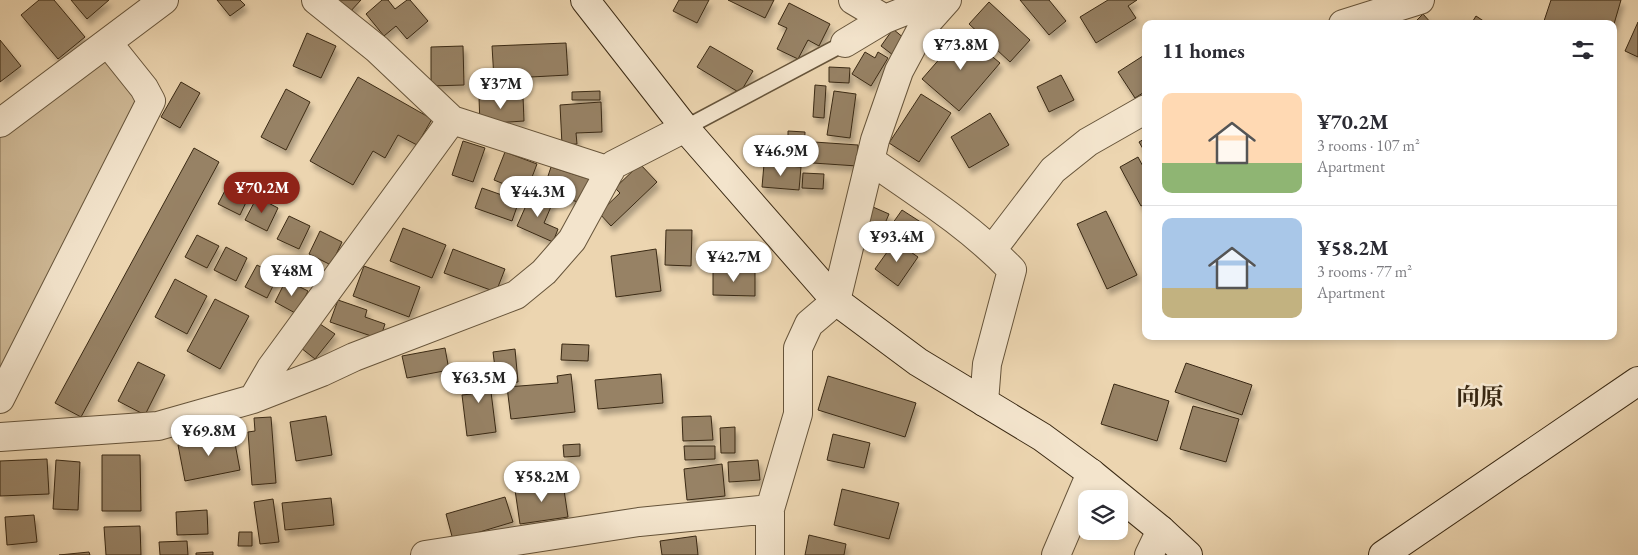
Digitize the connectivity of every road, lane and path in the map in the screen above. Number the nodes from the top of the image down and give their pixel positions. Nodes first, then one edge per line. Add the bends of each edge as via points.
1 (164, 0) edge
2 (316, 0) edge
3 (586, 0) edge
4 (853, 0) edge
5 (933, 0) edge
6 (947, 0) edge
7 (1420, 0) edge
8 (885, 19) junction
9 (1356, 20) edge
10 (108, 43) junction
11 (845, 43) joint
12 (1142, 111) edge
13 (452, 120) junction
14 (0, 123) edge
15 (684, 128) junction
16 (870, 160) junction
17 (610, 171) junction
18 (992, 250) junction
19 (836, 301) junction
20 (1638, 381) edge
21 (0, 399) edge
22 (254, 399) junction
23 (984, 402) junction
24 (0, 437) edge
25 (1091, 473) junction
26 (770, 509) junction
27 (1161, 530) junction
28 (425, 555) edge
29 (770, 555) edge
30 (1056, 555) edge
31 (1150, 555) edge
32 (1188, 555) edge
33 (1383, 555) edge

1 - 10 street
2 - 13 street via 377,49
3 - 15 street
4 - 8 street
5 - 8 street
6 - 16 street via 922,28 899,71
7 - 9 street
8 - 11 street
10 - 14 street
10 - 21 street via 151,101
11 - 15 lane
12 - 18 street via 1088,142 1053,170
13 - 17 street
13 - 22 street via 271,368
15 - 17 street via 613,165
15 - 19 street
16 - 18 street
16 - 19 street
17 - 22 street via 572,240 544,272 516,295
18 - 23 street via 1012,270 988,364
19 - 23 street via 918,362
19 - 26 street via 809,324 798,348 798,414
20 - 33 street
22 - 24 street via 158,426
23 - 25 street via 1042,437
25 - 27 street
25 - 30 street
26 - 28 street via 639,522
26 - 29 street
27 - 31 street
27 - 32 street

